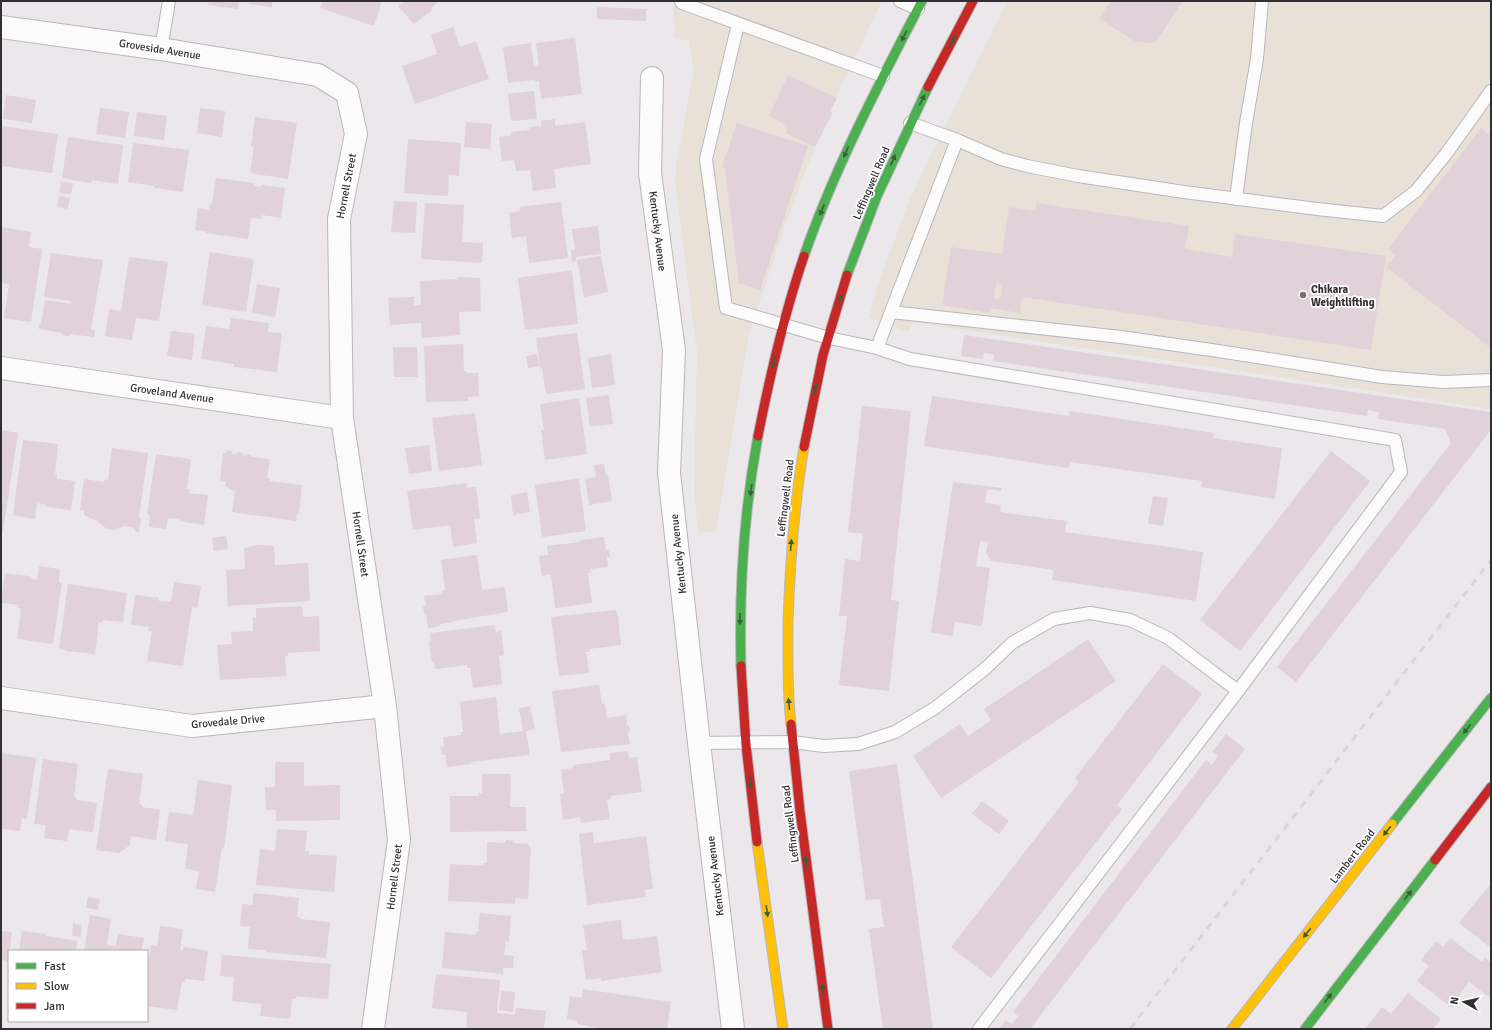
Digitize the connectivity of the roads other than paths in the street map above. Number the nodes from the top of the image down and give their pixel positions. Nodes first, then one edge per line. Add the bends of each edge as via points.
1 (169, 1) edge
2 (681, 1) edge
3 (900, 1) edge
4 (973, 1) edge
5 (1262, 1) edge
6 (920, 5) edge
7 (738, 24) junction
8 (1, 27) edge
9 (161, 49) junction
10 (318, 75) joint
11 (883, 76) junction
12 (652, 78) dead end
13 (1491, 91) edge
14 (910, 123) junction
15 (957, 140) junction
16 (1236, 198) junction
17 (891, 312) junction
18 (784, 324) junction
19 (828, 338) junction
20 (877, 348) junction
21 (1, 368) edge
22 (1491, 380) edge
23 (342, 418) junction
24 (1238, 691) junction
25 (1, 698) edge
26 (1491, 698) edge
27 (385, 706) junction
28 (792, 742) junction
29 (699, 743) junction
30 (746, 743) junction
31 (1491, 787) edge
32 (373, 1029) edge
33 (733, 1029) edge
34 (783, 1029) edge
35 (828, 1029) edge
36 (979, 1029) edge
37 (1232, 1029) edge
38 (1304, 1029) edge

1 - 9 lane
2 - 7 lane via 682,4
3 - 6 lane
14 -> 4 main road, Leffingwell Road
5 - 16 lane via 1257,59
6 -> 11 main road
7 - 11 lane
7 - 18 lane via 706,159 726,308
8 - 9 street, Groveside Avenue
9 - 10 street, Groveside Avenue
10 - 23 street, Hornell Street via 347,93 356,134 339,219
11 -> 18 main road via 847,149 814,228
12 - 29 street, Kentucky Avenue via 650,173 674,350 669,473
13 - 16 lane via 1416,191 1384,216 1317,210
14 - 15 lane
19 -> 14 main road, Leffingwell Road via 851,263
15 - 16 lane via 1001,159 1027,166 1078,176
15 - 17 lane
17 - 20 lane
17 - 22 lane via 1121,337 1382,377 1444,382
18 - 19 lane
18 -> 30 main road via 767,393 755,460 743,559 740,658
19 - 20 lane
28 -> 19 main road, Leffingwell Road via 788,688 788,584 806,428
20 - 24 lane via 910,359 1395,440 1401,472
21 - 23 street, Groveland Avenue
23 - 27 street, Hornell Street
24 - 28 lane via 1168,638 1130,620 1090,613 1054,619 1012,642 986,668 935,708 895,732 858,744 824,746
24 - 36 lane
25 - 27 street, Grovedale Drive via 192,726
26 -> 37 main road, Lambert Road
27 - 32 street, Hornell Street via 399,840
28 - 30 lane
35 -> 28 main road, Leffingwell Road
29 - 30 lane
29 - 33 street, Kentucky Avenue
30 -> 34 main road
38 -> 31 main road

